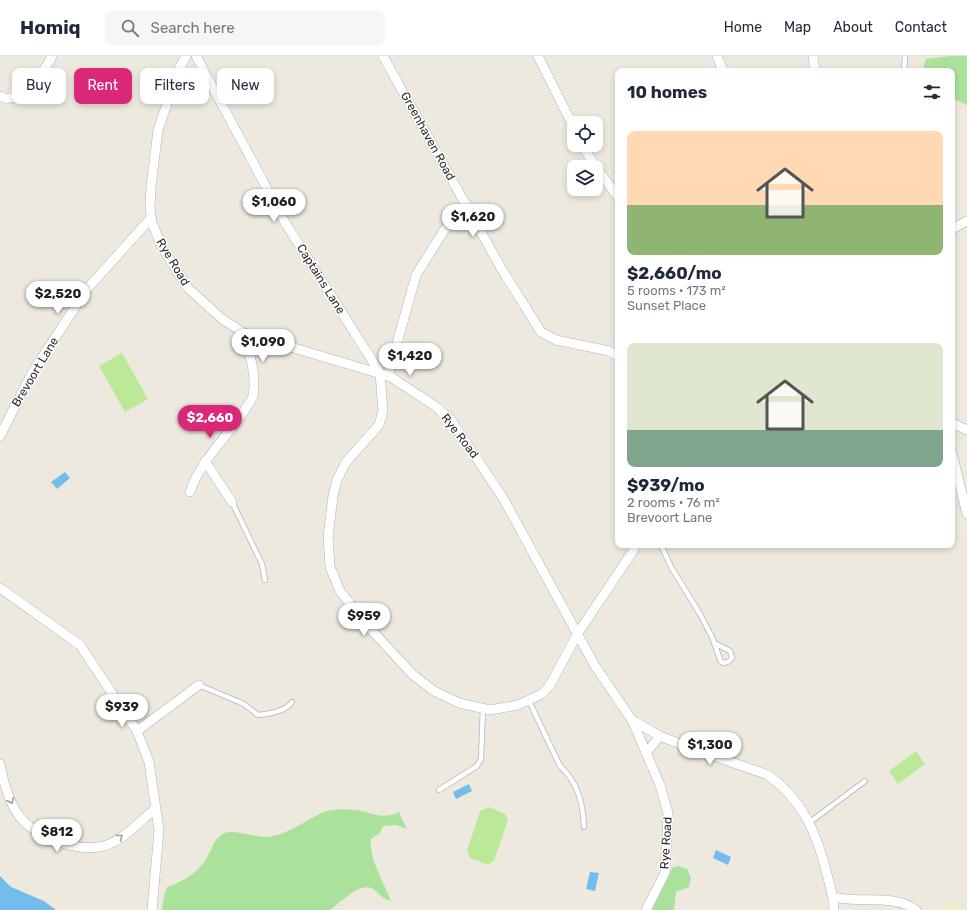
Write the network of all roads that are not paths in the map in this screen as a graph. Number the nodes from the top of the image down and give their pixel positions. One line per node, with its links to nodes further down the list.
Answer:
1 (52, 56): 12 (street)
2 (186, 56): 17 (street)
3 (196, 56): 22 (street, Captains Lane)
4 (383, 56): 16 (street, Greenhaven Road)
5 (538, 56): 13 (street)
6 (717, 56): 9 (street)
7 (813, 56): 10 (street)
8 (905, 56): 11 (lane)
9 (722, 68)
10 (815, 68)
11 (904, 68)
12 (0, 96)
13 (568, 116)
14 (603, 177): 15 (street)
15 (615, 193)
16 (466, 204): 21 (street, Greenhaven Road); 22 (street)
17 (151, 218): 20 (street, Rye Road); 25 (street, Brevoort Lane)
18 (967, 221): 19 (street)
19 (955, 227)
20 (244, 333): 22 (street, Rye Road); 26 (street)
21 (615, 354)
22 (384, 375): 35 (street, Rye Road); 40 (street)
23 (955, 424): 24 (street)
24 (967, 430)
25 (0, 436)
26 (205, 461): 28 (street); 29 (street)
27 (955, 465): 30 (street)
28 (190, 492)
29 (232, 502): 33 (lane)
30 (967, 514)
31 (634, 548): 35 (street)
32 (662, 548): 36 (lane)
33 (265, 580)
34 (0, 588): 42 (street)
35 (578, 633): 38 (street); 41 (street)
36 (714, 643): 36 (lane)
37 (199, 685): 39 (lane); 42 (street)
38 (529, 701): 40 (street); 50 (lane)
39 (292, 702)
40 (483, 708): 47 (lane)
41 (632, 720): 43 (street); 44 (street, Rye Road)
42 (137, 731): 48 (street)
43 (660, 736): 44 (street); 49 (street)
44 (646, 753): 53 (street, Rye Road)
45 (0, 764): 48 (street, one-way to 48)
46 (865, 781): 49 (lane)
47 (438, 790)
48 (155, 809): 52 (street)
49 (810, 822): 51 (street)
50 (584, 827)
51 (834, 897): 54 (street); 55 (street)
52 (152, 910)
53 (646, 910)
54 (834, 910)
55 (916, 910)

